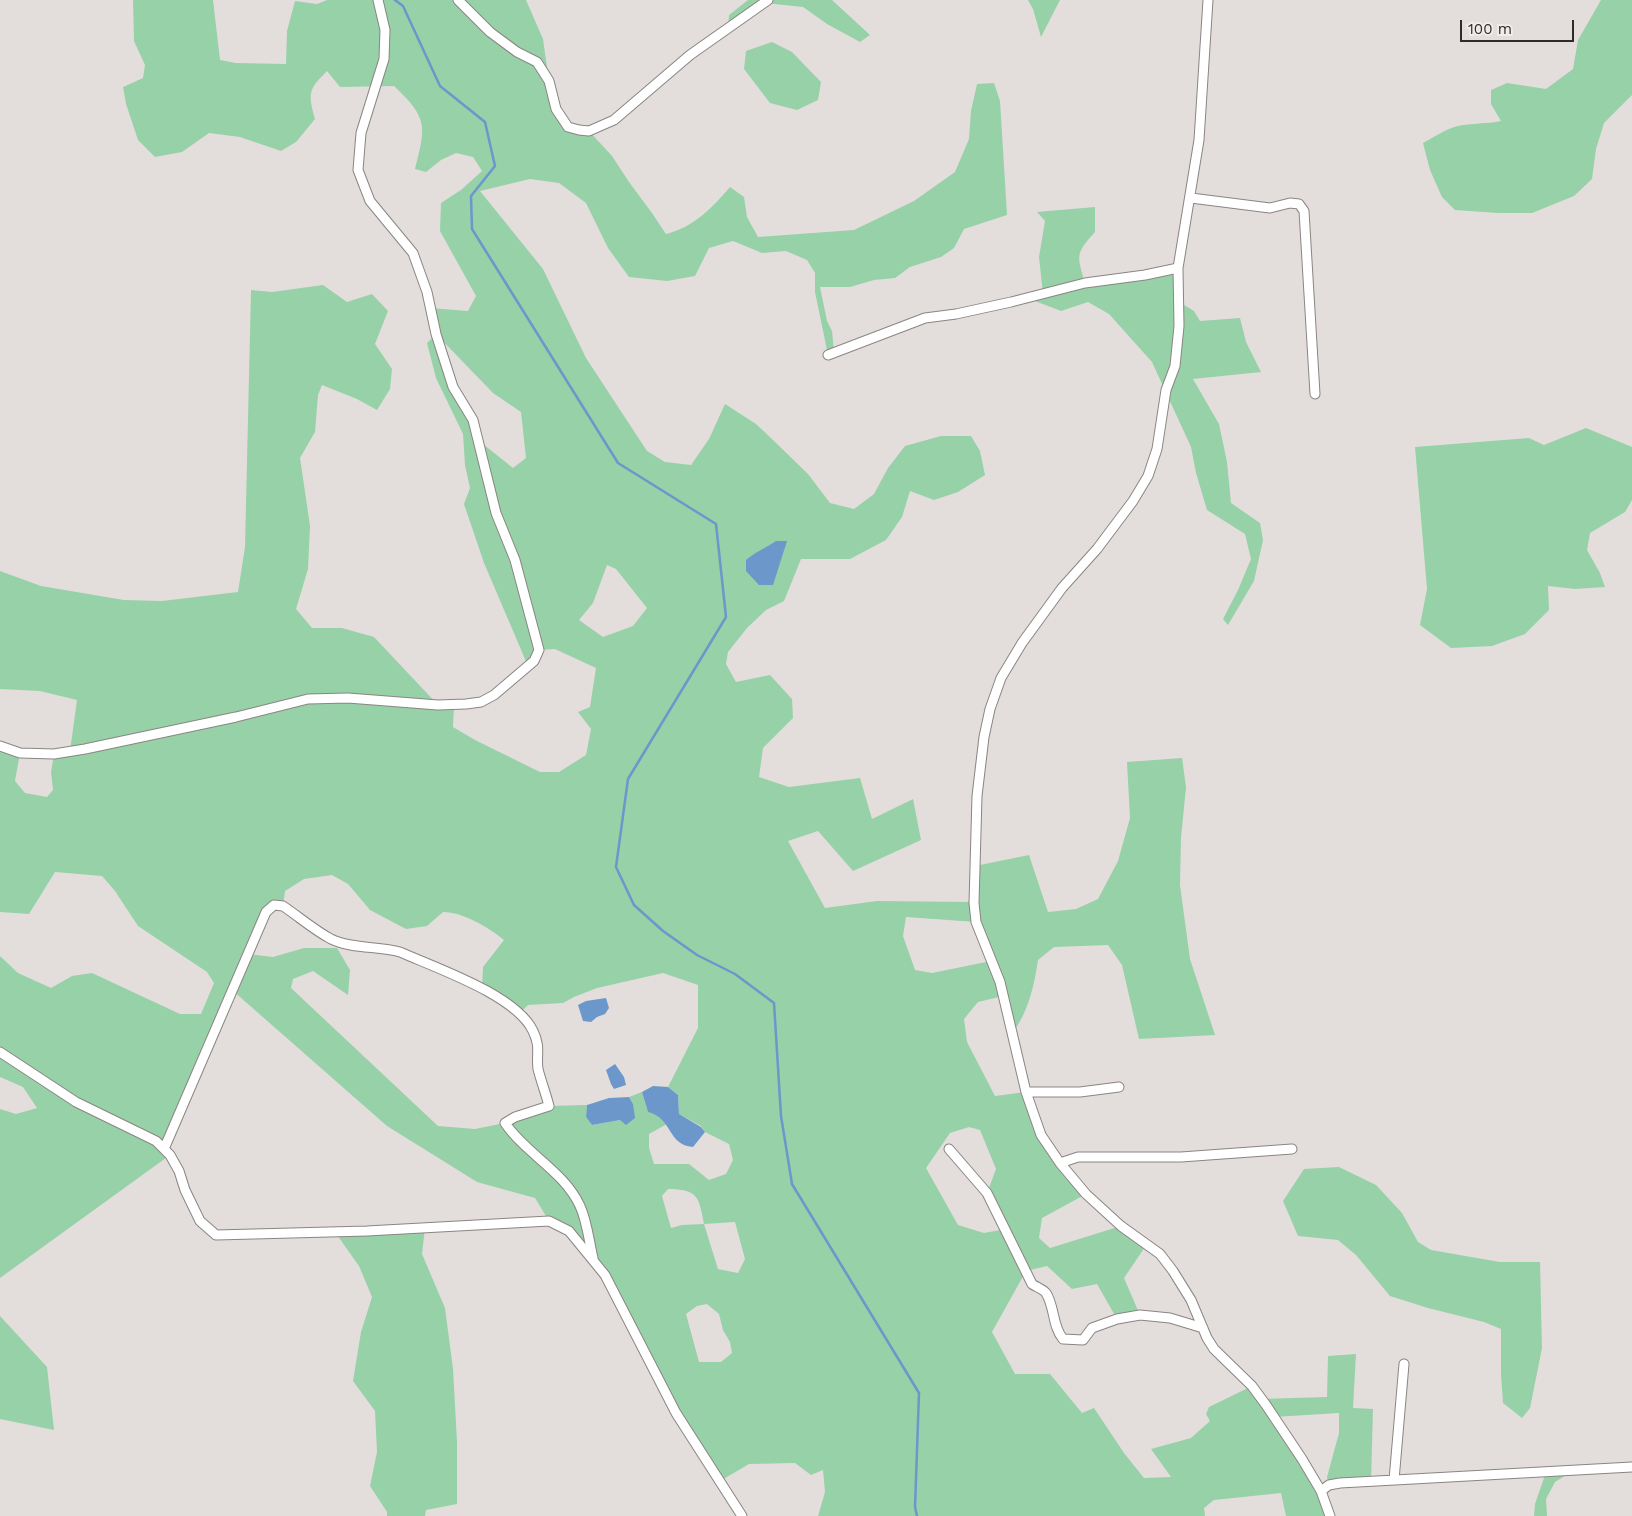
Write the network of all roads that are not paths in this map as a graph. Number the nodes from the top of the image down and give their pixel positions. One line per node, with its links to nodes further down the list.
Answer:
1 (378, 0): 9 (street)
2 (458, 0): 3 (street)
3 (768, 0)
4 (1208, 0): 5 (street)
5 (1191, 198): 6 (street); 8 (street)
6 (1178, 268): 7 (street); 12 (street)
7 (828, 355)
8 (1315, 394)
9 (0, 746)
10 (0, 1052): 13 (street)
11 (1119, 1087): 12 (street)
12 (1026, 1092): 16 (street)
13 (164, 1149): 17 (street); 17 (street)
14 (949, 1149): 18 (street)
15 (1292, 1149): 16 (street)
16 (1060, 1163): 18 (street)
17 (593, 1260): 23 (street)
18 (1202, 1328): 22 (street)
19 (1404, 1364): 21 (street)
20 (1632, 1467): 21 (street)
21 (1394, 1480): 22 (street)
22 (1321, 1491): 24 (street)
23 (742, 1516)
24 (1330, 1516)

